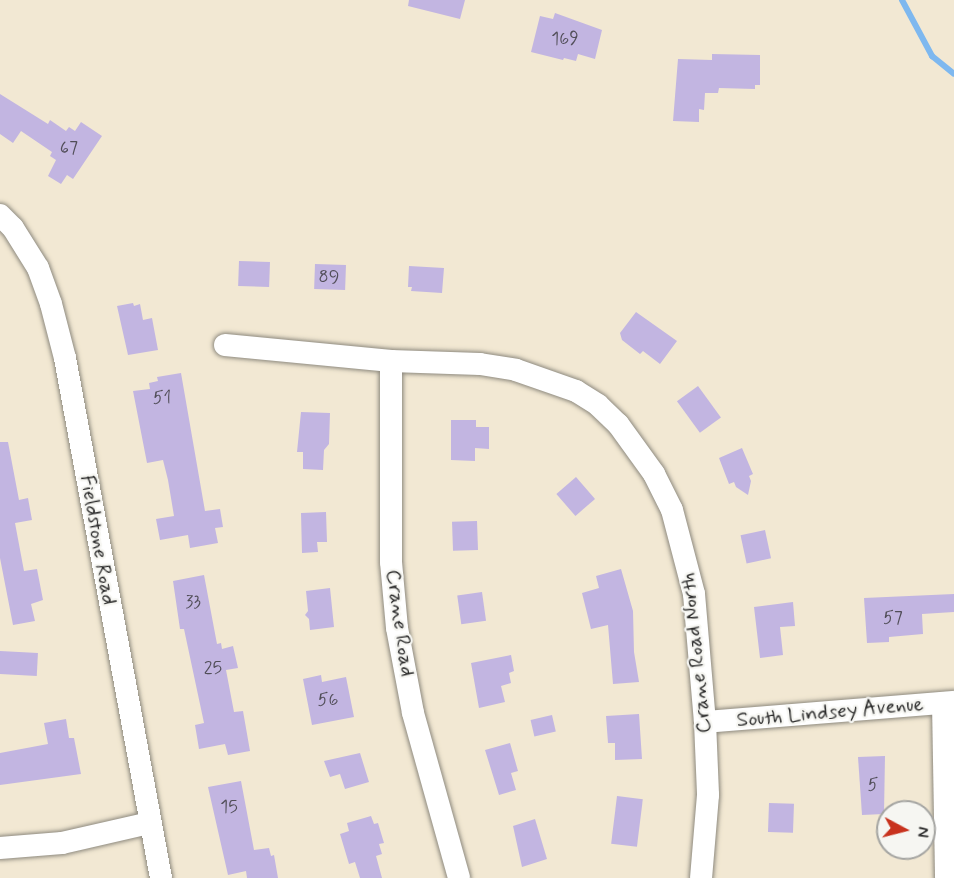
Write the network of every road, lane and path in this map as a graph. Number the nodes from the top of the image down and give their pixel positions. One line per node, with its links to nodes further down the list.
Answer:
1 (0, 215): 6 (street, Fieldstone Road)
2 (225, 345): 3 (street, Crane Road North)
3 (391, 361): 5 (street, Crane Road North); 9 (street, Crane Road)
4 (949, 703): 5 (street, South Lindsey Avenue); 11 (street)
5 (705, 722): 10 (street, Crane Road North)
6 (149, 823): 7 (street); 8 (street, Fieldstone Road)
7 (0, 848)
8 (161, 878)
9 (459, 878)
10 (701, 878)
11 (946, 878)

